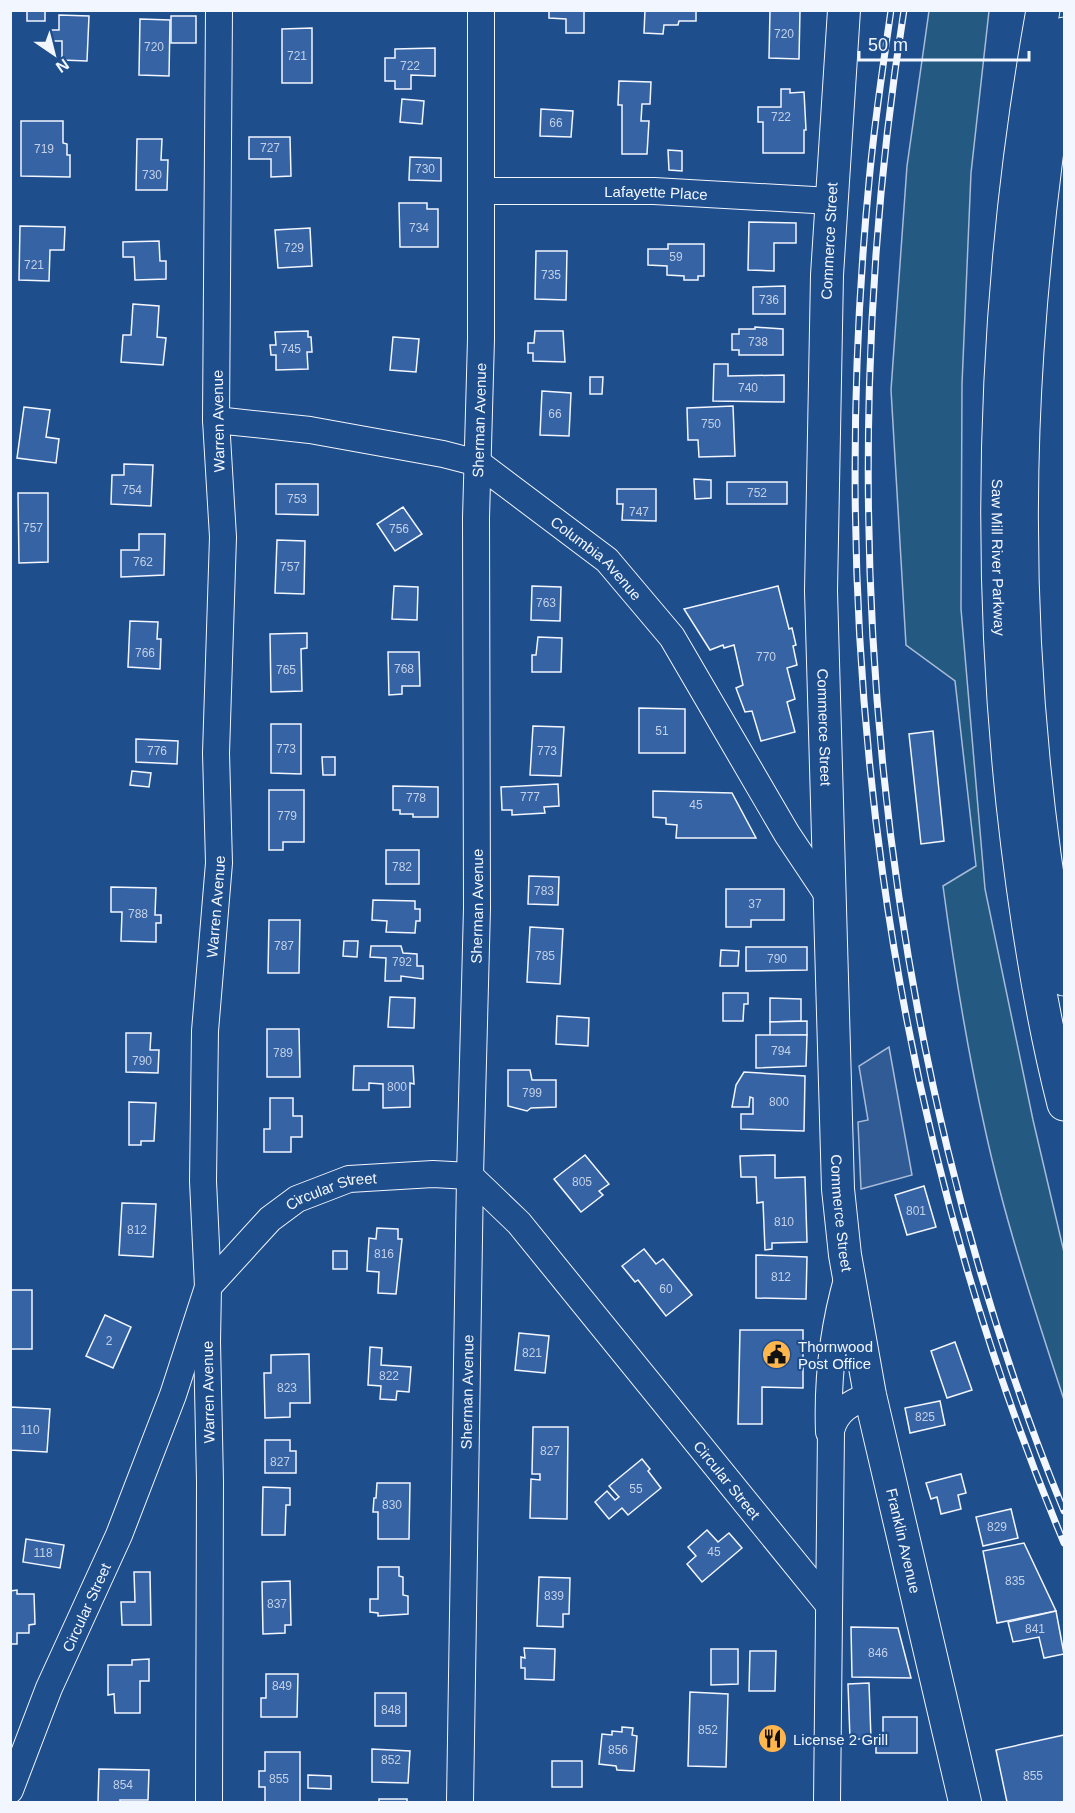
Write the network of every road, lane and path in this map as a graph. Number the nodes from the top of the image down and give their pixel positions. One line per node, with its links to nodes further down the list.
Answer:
1 (219, 10): 8 (street, Warren Avenue)
2 (481, 10): 6 (street, Sherman Avenue)
3 (844, 10): 7 (main road, Commerce Street)
4 (1043, 10): 12 (highway, Saw Mill River Parkway)
5 (1065, 34): 11 (highway, Saw Mill River Parkway)
6 (482, 191): 7 (street, Lafayette Place); 9 (street, Sherman Avenue)
7 (831, 201): 10 (main road, Commerce Street)
8 (216, 420): 9 (street, Columbia Avenue); 15 (street, Warren Avenue)
9 (478, 463): 10 (street, Columbia Avenue); 13 (street, Sherman Avenue)
10 (831, 900): 14 (main road, Commerce Street)
11 (1065, 979)
12 (1065, 1104)
13 (470, 1176): 15 (street, Circular Street); 18 (street, Circular Street); 21 (street, Sherman Avenue)
14 (848, 1276): 16 (main road, Franklin Avenue); 17 (street, Commerce Street)
15 (208, 1287): 19 (street, Circular Street); 20 (street, Warren Avenue)
16 (870, 1395): 17 (street, Commerce Street); 23 (main road, Franklin Avenue)
17 (830, 1442): 18 (street, Commerce Street)
18 (829, 1605): 22 (street, Commerce Street)
19 (10, 1790)
20 (209, 1803)
21 (460, 1803)
22 (827, 1803)
23 (965, 1803)

